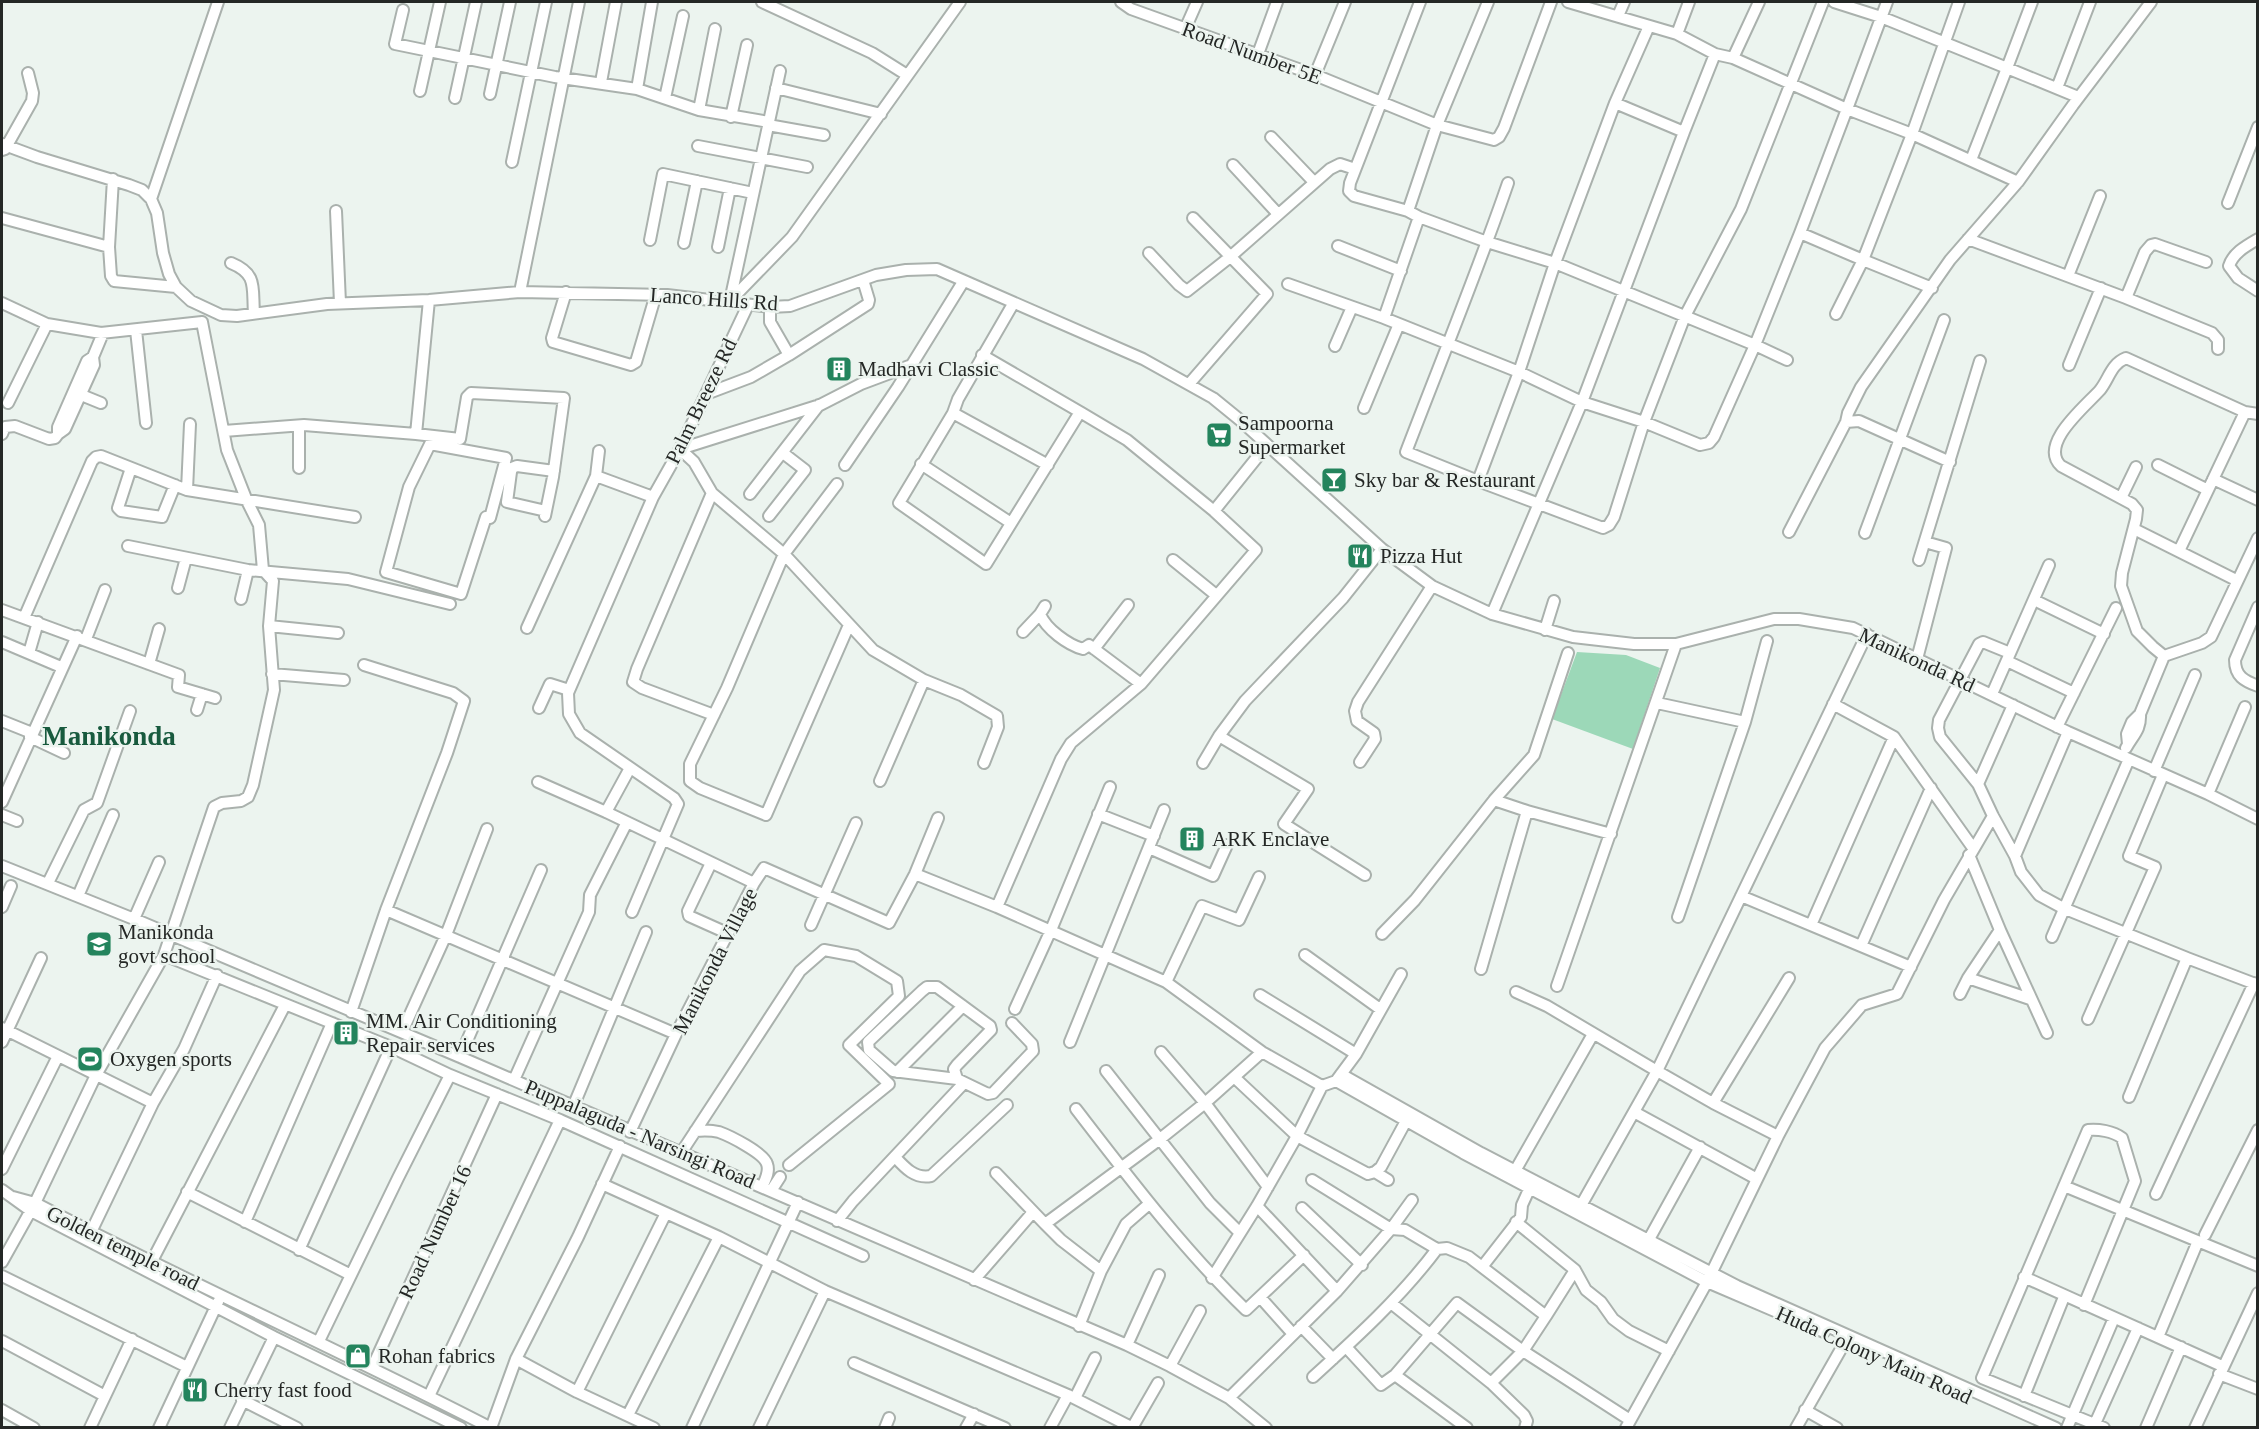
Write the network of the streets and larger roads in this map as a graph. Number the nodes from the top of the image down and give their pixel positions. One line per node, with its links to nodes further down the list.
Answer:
1 (218, 2): 93 (street)
2 (440, 2): 39 (street)
3 (476, 2): 42 (street)
4 (510, 2): 44 (street)
5 (546, 2): 47 (street)
6 (579, 2): 51 (street)
7 (616, 2): 52 (street)
8 (652, 2): 56 (street)
9 (960, 2): 49 (street)
10 (1197, 2): 34 (street)
11 (1277, 2): 40 (street)
12 (1345, 2): 50 (street)
13 (1420, 2): 62 (street)
14 (1488, 2): 69 (street)
15 (1551, 2): 69 (street, Road Number 5E)
16 (1568, 2): 31 (street)
17 (1624, 2): 31 (street)
18 (1689, 2): 36 (street)
19 (1759, 2): 43 (street)
20 (1823, 2): 53 (street)
21 (1834, 2): 32 (street)
22 (1887, 2): 32 (street)
23 (1959, 2): 37 (street)
24 (2032, 2): 45 (street)
25 (2090, 2): 55 (street)
26 (2151, 2): 59 (street)
27 (767, 3): 49 (street)
28 (1122, 3): 34 (street, Road Number 5E)
29 (403, 10): 39 (street)
30 (683, 16): 61 (street)
31 (1618, 16): 33 (street)
32 (1881, 17): 37 (street); 64 (street)
33 (1650, 26): 36 (street); 63 (street)
34 (1186, 27): 40 (street, Road Number 5E)
35 (715, 29): 65 (street)
36 (1677, 34): 41 (street)
37 (1944, 42): 45 (street); 73 (street)
38 (747, 45): 67 (street)
39 (429, 51): 42 (street); 57 (street)
40 (1258, 54): 50 (street, Road Number 5E)
41 (1715, 54): 43 (street); 71 (street)
42 (464, 58): 44 (street); 60 (street)
43 (1733, 58): 53 (street)
44 (496, 65): 47 (street); 58 (street)
45 (2007, 68): 55 (street); 80 (street)
46 (780, 71): 54 (street)
47 (531, 72): 51 (street); 81 (street)
48 (28, 74): 76 (street)
49 (907, 75): 66 (street)
50 (1315, 75): 62 (street, Road Number 5E)
51 (565, 77): 52 (street); 126 (street)
52 (601, 82): 56 (street)
53 (1791, 84): 64 (street); 141 (street)
54 (776, 88): 66 (street); 68 (street)
55 (2057, 88): 59 (street)
56 (637, 89): 61 (street)
57 (420, 91)
58 (490, 94)
59 (2078, 97): 87 (street)
60 (455, 98)
61 (665, 98): 65 (street)
62 (1381, 102): 69 (street, Road Number 5E); 84 (street)
63 (1615, 103): 71 (street); 115 (street)
64 (1847, 109): 73 (street); 101 (street)
65 (699, 110): 67 (street)
66 (881, 114): 131 (street)
67 (731, 117): 68 (street)
68 (768, 124): 74 (street); 79 (street)
69 (1437, 125): 96 (street)
70 (2258, 127): 78 (street)
71 (1684, 132): 124 (street)
72 (2, 133): 76 (street)
73 (1912, 134): 80 (street); 112 (street)
74 (824, 135)
75 (1271, 137): 88 (street)
76 (3, 146): 85 (street)
77 (698, 146): 79 (street)
78 (2254, 149): 94 (street)
79 (761, 158): 83 (street); 91 (street)
80 (1971, 160): 87 (street)
81 (512, 162)
82 (1233, 165): 97 (street)
83 (807, 167)
84 (1355, 169): 88 (street); 96 (street)
85 (113, 179): 93 (street); 108 (street)
86 (697, 181): 90 (street); 103 (street); 106 (street)
87 (2018, 182): 104 (street)
88 (1314, 183): 97 (street)
89 (1508, 183): 105 (street)
90 (730, 188): 91 (street); 109 (street)
91 (753, 193): 131 (street)
92 (2100, 196): 117 (street)
93 (151, 199): 121 (street)
94 (2228, 203)
95 (336, 211): 133 (street)
96 (1408, 211): 98 (street)
97 (1278, 214): 111 (street)
98 (1419, 217): 105 (street); 116 (street)
99 (2, 218): 108 (street)
100 (1193, 218): 111 (street)
101 (1800, 233): 112 (street); 150 (street)
102 (2257, 239): 125 (street)
103 (650, 240)
104 (1973, 241): 117 (street); 122 (street)
105 (1487, 242): 115 (street); 149 (street)
106 (684, 243)
107 (1338, 246): 116 (street)
108 (109, 247): 121 (street)
109 (718, 247)
110 (1149, 253): 111 (street)
111 (1230, 257): 160 (street)
112 (1863, 260): 122 (street); 140 (street)
113 (2206, 262): 129 (street)
114 (231, 263): 139 (street)
115 (1555, 263): 124 (street); 159 (street)
116 (1401, 271): 142 (street)
117 (2068, 276): 123 (street)
118 (863, 279): 119 (street, Lanco Hills Rd); 137 (street, Lanco Hills Rd); 153 (street)
119 (963, 282): 134 (street, Lanco Hills Rd); 158 (street)
120 (1288, 284): 136 (street)
121 (176, 287): 138 (street, Lanco Hills Rd)
122 (1932, 288): 172 (street)
123 (2101, 288): 129 (street); 157 (street)
124 (1625, 291): 141 (street); 163 (street)
125 (2258, 291)
126 (520, 292): 127 (street, Lanco Hills Rd); 130 (street, Lanco Hills Rd)
127 (566, 292): 128 (street, Lanco Hills Rd); 128 (street)
128 (656, 294): 131 (street, Lanco Hills Rd)
129 (2126, 298): 152 (street)
130 (429, 300): 133 (street, Lanco Hills Rd); 179 (street)
131 (730, 301): 135 (street, Lanco Hills Rd)
132 (2, 303): 145 (street)
133 (340, 303): 139 (street, Lanco Hills Rd)
134 (1013, 304): 154 (street); 160 (street, Lanco Hills Rd)
135 (748, 305): 137 (street, Lanco Hills Rd); 162 (street, Palm Breeze Rd)
136 (1352, 306): 142 (street); 151 (street)
137 (770, 307): 153 (street)
138 (209, 311): 139 (street, Lanco Hills Rd); 144 (street)
139 (254, 314)
140 (1836, 314)
141 (1685, 316): 150 (street); 174 (street)
142 (1384, 318): 146 (street)
143 (1944, 320): 180 (street)
144 (202, 322): 147 (street); 178 (street)
145 (47, 324): 148 (street); 164 (street)
146 (1399, 324): 149 (street); 167 (street)
147 (136, 330): 148 (street); 173 (street)
148 (103, 333): 161 (street)
149 (1447, 345): 159 (street); 197 (street)
150 (1755, 345): 155 (street); 174 (street)
151 (1335, 346)
152 (2218, 349)
153 (789, 355): 162 (street)
154 (982, 355): 168 (street); 169 (street)
155 (1787, 360)
156 (1980, 362): 186 (street)
157 (2069, 365)
158 (909, 366): 166 (street); 188 (street)
159 (1519, 372): 163 (street); 197 (street)
160 (1189, 384): 182 (street, Lanco Hills Rd)
161 (77, 393): 165 (street); 177 (street)
162 (706, 394): 183 (street, Palm Breeze Rd)
163 (1582, 402): 174 (street); 208 (street)
164 (8, 403)
165 (101, 403)
166 (820, 405): 183 (street); 185 (street)
167 (1364, 408)
168 (953, 412): 187 (street); 189 (street)
169 (1080, 412): 189 (street); 209 (street)
170 (2245, 412): 171 (street); 196 (street); 205 (street)
171 (2258, 414)
172 (1847, 417): 180 (street); 214 (street)
173 (146, 423)
174 (1644, 423): 208 (street)
175 (190, 424): 200 (street)
176 (299, 426): 178 (street); 179 (street); 193 (street)
177 (3, 429)
178 (225, 431): 207 (street)
179 (416, 434): 181 (street)
180 (1901, 439): 186 (street); 215 (street)
181 (432, 440): 181 (street); 194 (street)
182 (1267, 445): 209 (street); 219 (street, Lanco Hills Rd)
183 (680, 449): 202 (street); 204 (street, Palm Breeze Rd)
184 (599, 451): 195 (street)
185 (783, 453): 203 (street); 210 (street)
186 (1950, 462): 217 (street)
187 (921, 464): 212 (street); 212 (street)
188 (845, 465)
189 (1048, 465): 212 (street)
190 (2158, 465): 201 (street)
191 (2136, 467): 205 (street)
192 (131, 468): 198 (street); 198 (street); 242 (street)
193 (299, 468)
194 (554, 471): 194 (street)
195 (596, 476): 204 (street); 246 (street)
196 (2213, 479): 201 (street); 206 (street)
197 (1478, 481): 208 (street)
198 (175, 484): 200 (street)
199 (837, 484): 221 (street)
200 (187, 490): 207 (street)
201 (2208, 490): 220 (street)
202 (712, 493): 221 (street); 285 (street)
203 (750, 494)
204 (653, 497): 273 (street, Palm Breeze Rd)
205 (2121, 498): 213 (street)
206 (2258, 500)
207 (247, 501): 211 (street); 227 (street)
208 (1540, 504): 241 (street)
209 (1214, 511): 232 (street)
210 (769, 516)
211 (355, 517)
212 (1011, 523)
213 (2134, 529): 220 (street); 260 (street)
214 (1789, 532)
215 (1865, 532)
216 (2258, 538): 228 (street)
217 (1925, 542): 224 (street); 262 (street)
218 (128, 546): 222 (street)
219 (1382, 549): 229 (street, Lanco Hills Rd); 291 (street)
220 (2179, 551): 228 (street)
221 (784, 554): 244 (street); 285 (street)
222 (186, 558): 226 (street); 230 (street)
223 (1173, 560): 232 (street)
224 (1919, 560)
225 (2049, 565): 235 (street)
226 (248, 570): 227 (street); 233 (street)
227 (263, 570): 236 (street); 245 (street)
228 (2236, 580): 260 (street)
229 (1432, 586): 241 (street, Lanco Hills Rd); 295 (street)
230 (178, 588)
231 (105, 590): 253 (street)
232 (1216, 595): 271 (street)
233 (241, 599)
234 (1554, 600): 249 (street)
235 (2034, 600): 252 (street); 261 (street)
236 (450, 604)
237 (1128, 605): 257 (street)
238 (2258, 607): 272 (street)
239 (2116, 608): 252 (street)
240 (2, 610): 242 (street)
241 (1492, 614): 249 (street, Lanco Hills Rd)
242 (24, 618): 243 (street)
243 (38, 622): 253 (street); 258 (street)
244 (849, 625): 270 (street); 285 (street)
245 (269, 626): 250 (street); 266 (street)
246 (527, 628)
247 (159, 629): 263 (street)
248 (1023, 632): 257 (street)
249 (1549, 632): 256 (street, Manikonda Rd)
250 (338, 633)
251 (1867, 634): 256 (street, Manikonda Rd); 262 (street, Manikonda Rd); 279 (street)
252 (2104, 634): 274 (street)
253 (81, 637): 263 (street); 265 (street)
254 (1767, 641): 287 (street)
255 (2, 642): 258 (street)
256 (1671, 644): 278 (street)
257 (1094, 649): 271 (street)
258 (29, 653): 265 (street)
259 (1568, 653): 306 (street)
260 (2164, 656): 294 (street)
261 (2008, 657): 268 (street); 274 (street); 276 (street)
262 (1917, 658): 268 (street, Manikonda Rd)
263 (149, 664): 275 (street)
264 (364, 665): 344 (street)
265 (61, 667): 290 (street)
266 (272, 674): 269 (street); 357 (street)
267 (2195, 675): 299 (street)
268 (1960, 679): 276 (street, Manikonda Rd); 302 (street)
269 (344, 680)
270 (924, 680): 296 (street); 300 (street)
271 (1141, 684): 342 (street)
272 (2258, 686)
273 (569, 690): 282 (street); 298 (street)
274 (2074, 693): 288 (street)
275 (202, 694): 277 (street); 283 (street)
276 (1992, 694): 280 (street, Manikonda Rd)
277 (215, 698)
278 (1657, 703): 287 (street); 321 (street)
279 (1833, 704): 292 (street); 340 (street)
280 (2013, 705): 288 (street, Manikonda Rd); 302 (street)
281 (2245, 707): 305 (street)
282 (539, 708)
283 (197, 710)
284 (130, 711): 335 (street)
285 (714, 715)
286 (2, 721): 290 (street)
287 (1745, 722): 346 (street)
288 (2057, 727): 289 (street, Manikonda Rd)
289 (2068, 732): 294 (street, Manikonda Rd); 327 (street)
290 (31, 735): 293 (street); 307 (street)
291 (1220, 736): 297 (street); 333 (street)
292 (1894, 737): 304 (street); 349 (street)
293 (64, 753)
294 (2126, 758): 299 (street, Manikonda Rd); 343 (street)
295 (1360, 762)
296 (984, 763)
297 (1203, 763)
298 (630, 768): 310 (street); 323 (street)
299 (2159, 773): 305 (street, Manikonda Rd); 354 (street)
300 (880, 781)
301 (538, 782): 310 (street)
302 (1978, 784): 314 (street)
303 (1110, 787): 312 (street)
304 (1931, 788): 326 (street); 359 (street)
305 (2208, 794): 316 (street, Manikonda Rd)
306 (1494, 800): 309 (street); 355 (street)
307 (2, 801)
308 (1164, 810): 322 (street)
309 (1527, 810): 321 (street); 367 (street)
310 (606, 812): 318 (street)
311 (113, 814): 339 (street)
312 (1098, 814): 322 (street); 350 (street)
313 (2, 815): 317 (street)
314 (1993, 816): 326 (street); 327 (street)
315 (938, 818): 332 (street)
316 (2258, 819)
317 (17, 821)
318 (627, 822): 323 (street); 373 (street)
319 (856, 823): 338 (street)
320 (487, 830): 356 (street)
321 (1611, 834): 375 (street)
322 (1154, 836): 325 (street)
323 (664, 840): 329 (street); 345 (street)
324 (1227, 845): 325 (street)
325 (1149, 848): 360 (street)
326 (1971, 852): 351 (street); 366 (street)
327 (2015, 856): 343 (street)
328 (159, 862): 347 (street)
329 (711, 863): 336 (street); 353 (street)
330 (2, 866): 335 (street, Puppalaguda - Narsingi Road)
331 (541, 870): 365 (street)
332 (915, 874): 338 (street, Manikonda Village); 342 (street)
333 (1365, 875)
334 (1259, 877): 372 (street)
335 (48, 883): 339 (street, Puppalaguda - Narsingi Road)
336 (754, 883): 338 (street, Manikonda Village); 353 (street, Manikonda Village)
337 (11, 886): 341 (street)
338 (825, 894): 348 (street)
339 (78, 896): 347 (street, Puppalaguda - Narsingi Road)
340 (1742, 896): 349 (street); 403 (street)
341 (2, 907)
342 (997, 907): 350 (street)
343 (2063, 908): 354 (street); 358 (street)
344 (386, 910): 356 (street); 385 (street)
345 (632, 912)
346 (1678, 917)
347 (134, 919): 357 (street, Puppalaguda - Narsingi Road)
348 (812, 925)
349 (1811, 925): 359 (street)
350 (1051, 930): 360 (street); 383 (street)
351 (2000, 930): 371 (street); 379 (street)
352 (646, 932): 382 (street)
353 (727, 933): 392 (street, Manikonda Village)
354 (2125, 933): 364 (street); 386 (street)
355 (1382, 934)
356 (446, 935): 365 (street); 390 (street)
357 (172, 936): 361 (street); 385 (street, Puppalaguda - Narsingi Road)
358 (2052, 937)
359 (1861, 946): 366 (street)
360 (1105, 954): 372 (street); 395 (street)
361 (164, 955): 369 (street); 405 (street)
362 (1305, 955): 384 (street)
363 (41, 958): 389 (street)
364 (2187, 958): 374 (street); 413 (street)
365 (502, 959): 373 (street); 401 (street)
366 (1911, 967): 427 (street)
367 (1481, 969)
368 (1401, 974): 384 (street)
369 (217, 975): 380 (street); 414 (street)
370 (1789, 978): 416 (street)
371 (1968, 978): 377 (street); 379 (street)
372 (1166, 982): 398 (street)
373 (558, 983): 382 (street); 409 (street)
374 (2256, 984): 450 (street)
375 (1557, 986)
376 (1516, 992): 393 (street)
377 (1960, 994)
378 (1260, 995): 399 (street)
379 (2030, 999): 391 (street)
380 (285, 1005): 387 (street); 449 (street)
381 (963, 1006): 404 (street); 404 (street); 410 (street)
382 (614, 1007): 392 (street); 418 (street)
383 (1015, 1009)
384 (1380, 1009): 399 (street)
385 (351, 1012): 390 (street, Puppalaguda - Narsingi Road)
386 (2088, 1020)
387 (332, 1023): 396 (street); 462 (street)
388 (1012, 1023): 410 (street)
389 (4, 1029): 394 (street); 400 (street)
390 (402, 1032): 401 (street, Puppalaguda - Narsingi Road)
391 (2047, 1033)
392 (676, 1034): 425 (street, Manikonda Village)
393 (1593, 1034): 403 (street); 436 (street)
394 (2, 1042)
395 (1070, 1042)
396 (391, 1047): 406 (street); 473 (street)
397 (1161, 1052): 415 (street)
398 (1262, 1052): 407 (street); 411 (street)
399 (1356, 1054): 408 (street)
400 (58, 1056): 405 (street); 435 (street)
401 (460, 1057): 409 (street, Puppalaguda - Narsingi Road)
402 (1106, 1071): 428 (street)
403 (1657, 1071): 416 (street); 420 (street)
404 (897, 1072): 410 (street)
405 (96, 1075): 414 (street); 455 (street)
406 (450, 1076): 412 (street); 484 (street)
407 (1234, 1077): 415 (street); 426 (street)
408 (1339, 1078): 411 (street); 422 (street); 436 (street)
409 (514, 1080): 418 (street, Puppalaguda - Narsingi Road)
410 (961, 1081): 432 (street)
411 (1322, 1086): 426 (street)
412 (497, 1094): 421 (street); 523 (street, Road Number 16)
413 (2129, 1097)
414 (153, 1103): 467 (street)
415 (1205, 1103): 428 (street); 446 (street)
416 (1713, 1103): 427 (street)
417 (1007, 1105): 432 (street)
418 (573, 1107): 425 (street, Puppalaguda - Narsingi Road)
419 (1076, 1109): 434 (street)
420 (1634, 1112): 430 (street); 457 (street)
421 (560, 1120): 429 (street); 532 (street)
422 (1406, 1121): 438 (street); 444 (street)
423 (2258, 1130): 470 (street)
424 (695, 1131): 431 (street); 433 (street); 447 (street)
425 (630, 1132): 431 (street, Puppalaguda - Narsingi Road)
426 (1297, 1136): 438 (street); 446 (street)
427 (1779, 1137): 440 (street)
428 (1160, 1139): 434 (street); 468 (street)
429 (620, 1146): 443 (street); 463 (street)
430 (1700, 1147): 440 (street); 471 (street)
431 (681, 1153): 447 (street, Puppalaguda - Narsingi Road)
432 (895, 1157): 461 (street)
433 (789, 1165)
434 (1121, 1167): 453 (street); 465 (street)
435 (2, 1169)
436 (1515, 1171): 444 (street)
437 (996, 1173): 459 (street)
438 (1375, 1173): 442 (street)
439 (780, 1177): 447 (street)
440 (1757, 1179): 489 (street)
441 (1312, 1180): 466 (street)
442 (1388, 1180)
443 (602, 1184): 460 (street); 518 (street)
444 (1532, 1184): 457 (street); 464 (street)
445 (2064, 1186): 458 (street); 458 (street); 487 (street)
446 (1268, 1187): 454 (street)
447 (767, 1189): 452 (street, Puppalaguda - Narsingi Road)
448 (2, 1190): 455 (street, Golden temple road)
449 (187, 1192): 462 (street); 476 (street)
450 (2156, 1194)
451 (1412, 1200): 466 (street)
452 (798, 1202): 461 (street, Puppalaguda - Narsingi Road); 463 (street)
453 (1149, 1204): 483 (street); 488 (street)
454 (1257, 1206): 468 (street); 475 (street)
455 (33, 1207): 467 (street, Golden temple road); 477 (street); 496 (street, Golden temple road)
456 (1302, 1208): 479 (street)
457 (1579, 1208): 471 (street); 489 (street)
458 (2123, 1210): 470 (street); 498 (street)
459 (1034, 1212): 465 (street); 490 (street)
460 (666, 1213): 469 (street); 530 (street)
461 (837, 1221): 490 (street, Puppalaguda - Narsingi Road)
462 (245, 1222): 473 (street)
463 (789, 1222): 474 (street); 478 (street)
464 (1516, 1222): 481 (street); 482 (street)
465 (1045, 1224): 483 (street)
466 (1391, 1229): 472 (street); 479 (street)
467 (91, 1232): 476 (street, Golden temple road)
468 (1240, 1233): 488 (street)
469 (719, 1237): 478 (street); 541 (street)
470 (2201, 1238): 480 (street); 506 (street)
471 (1648, 1241): 489 (street)
472 (1437, 1249): 481 (street); 497 (street)
473 (299, 1250): 484 (street)
474 (864, 1256)
475 (1304, 1256): 492 (street); 494 (street)
476 (152, 1261): 496 (street, Golden temple road)
477 (2, 1262)
478 (770, 1264): 491 (street); 554 (street)
479 (1362, 1265): 492 (street)
480 (2258, 1266)
481 (1482, 1267): 500 (street)
482 (1575, 1270): 500 (street); 516 (street)
483 (1101, 1271): 502 (street)
484 (351, 1275): 510 (street)
485 (1159, 1275): 512 (street)
486 (2, 1276): 508 (street)
487 (2024, 1277): 495 (street); 534 (street)
488 (1212, 1278): 494 (street)
489 (1710, 1278): 511 (street, Huda Colony Main Road); 516 (street); 543 (street)
490 (974, 1280): 502 (street, Puppalaguda - Narsingi Road)
491 (825, 1291): 533 (street); 555 (street)
492 (1337, 1291): 504 (street)
493 (2258, 1293): 524 (street)
494 (1260, 1297): 504 (street)
495 (2064, 1297): 498 (street); 534 (street)
496 (218, 1301): 507 (street, Golden temple road); 510 (street, Golden temple road); 522 (street)
497 (1391, 1303): 505 (street); 513 (street)
498 (2084, 1305): 501 (street)
499 (1200, 1311): 521 (street)
500 (1546, 1316): 515 (street)
501 (2114, 1318): 503 (street); 540 (street)
502 (1079, 1326): 512 (street, Puppalaguda - Narsingi Road)
503 (2138, 1328): 506 (street); 544 (street)
504 (1297, 1330): 519 (street); 535 (street)
505 (1429, 1334): 515 (street); 525 (street); 528 (street)
506 (2158, 1336): 514 (street)
507 (274, 1337): 536 (street); 551 (street, Golden temple road)
508 (132, 1339): 522 (street); 531 (street)
509 (2, 1341): 531 (street)
510 (319, 1341): 523 (street, Golden temple road)
511 (1845, 1342): 538 (street); 543 (street, Huda Colony Main Road)
512 (1127, 1345): 521 (street, Puppalaguda - Narsingi Road)
513 (1346, 1347): 519 (street); 525 (street)
514 (2181, 1347): 524 (street); 566 (street)
515 (1523, 1351): 528 (street); 542 (street)
516 (1669, 1351): 542 (street)
517 (1095, 1358): 533 (street)
518 (516, 1359): 530 (street); 552 (street)
519 (1333, 1359): 526 (street)
520 (854, 1363): 539 (street)
521 (1170, 1366): 535 (street, Puppalaguda - Narsingi Road)
522 (187, 1367): 548 (street)
523 (372, 1368): 532 (street, Golden temple road)
524 (2221, 1370): 529 (street); 567 (street)
525 (1395, 1375): 560 (street)
526 (1313, 1377)
527 (1158, 1383): 545 (street)
528 (1491, 1383): 561 (street)
529 (2258, 1389)
530 (577, 1392): 541 (street)
531 (105, 1396): 547 (street)
532 (429, 1396): 552 (street, Golden temple road)
533 (1072, 1396): 545 (street); 558 (street)
534 (2024, 1396): 540 (street)
535 (1229, 1398): 559 (street, Puppalaguda - Narsingi Road)
536 (242, 1400): 549 (street); 550 (street)
537 (2, 1410): 546 (street)
538 (1805, 1410): 562 (street); 563 (street)
539 (974, 1414): 556 (street); 557 (street)
540 (2072, 1414): 544 (street); 565 (street)
541 (628, 1415): 553 (street)
542 (1628, 1424)
543 (2040, 1426): 564 (street)
544 (2097, 1426)
545 (1132, 1427)
546 (34, 1428)
547 (90, 1428)
548 (159, 1428)
549 (230, 1428)
550 (297, 1428)
551 (461, 1428)
552 (491, 1428)
553 (654, 1428)
554 (692, 1428)
555 (759, 1428)
556 (966, 1428)
557 (1005, 1428)
558 (1050, 1428)
559 (1266, 1428)
560 (1467, 1428)
561 (1525, 1428)
562 (1796, 1428)
563 (1837, 1428)
564 (2056, 1428)
565 (2067, 1428)
566 (2146, 1428)
567 (2195, 1428)

